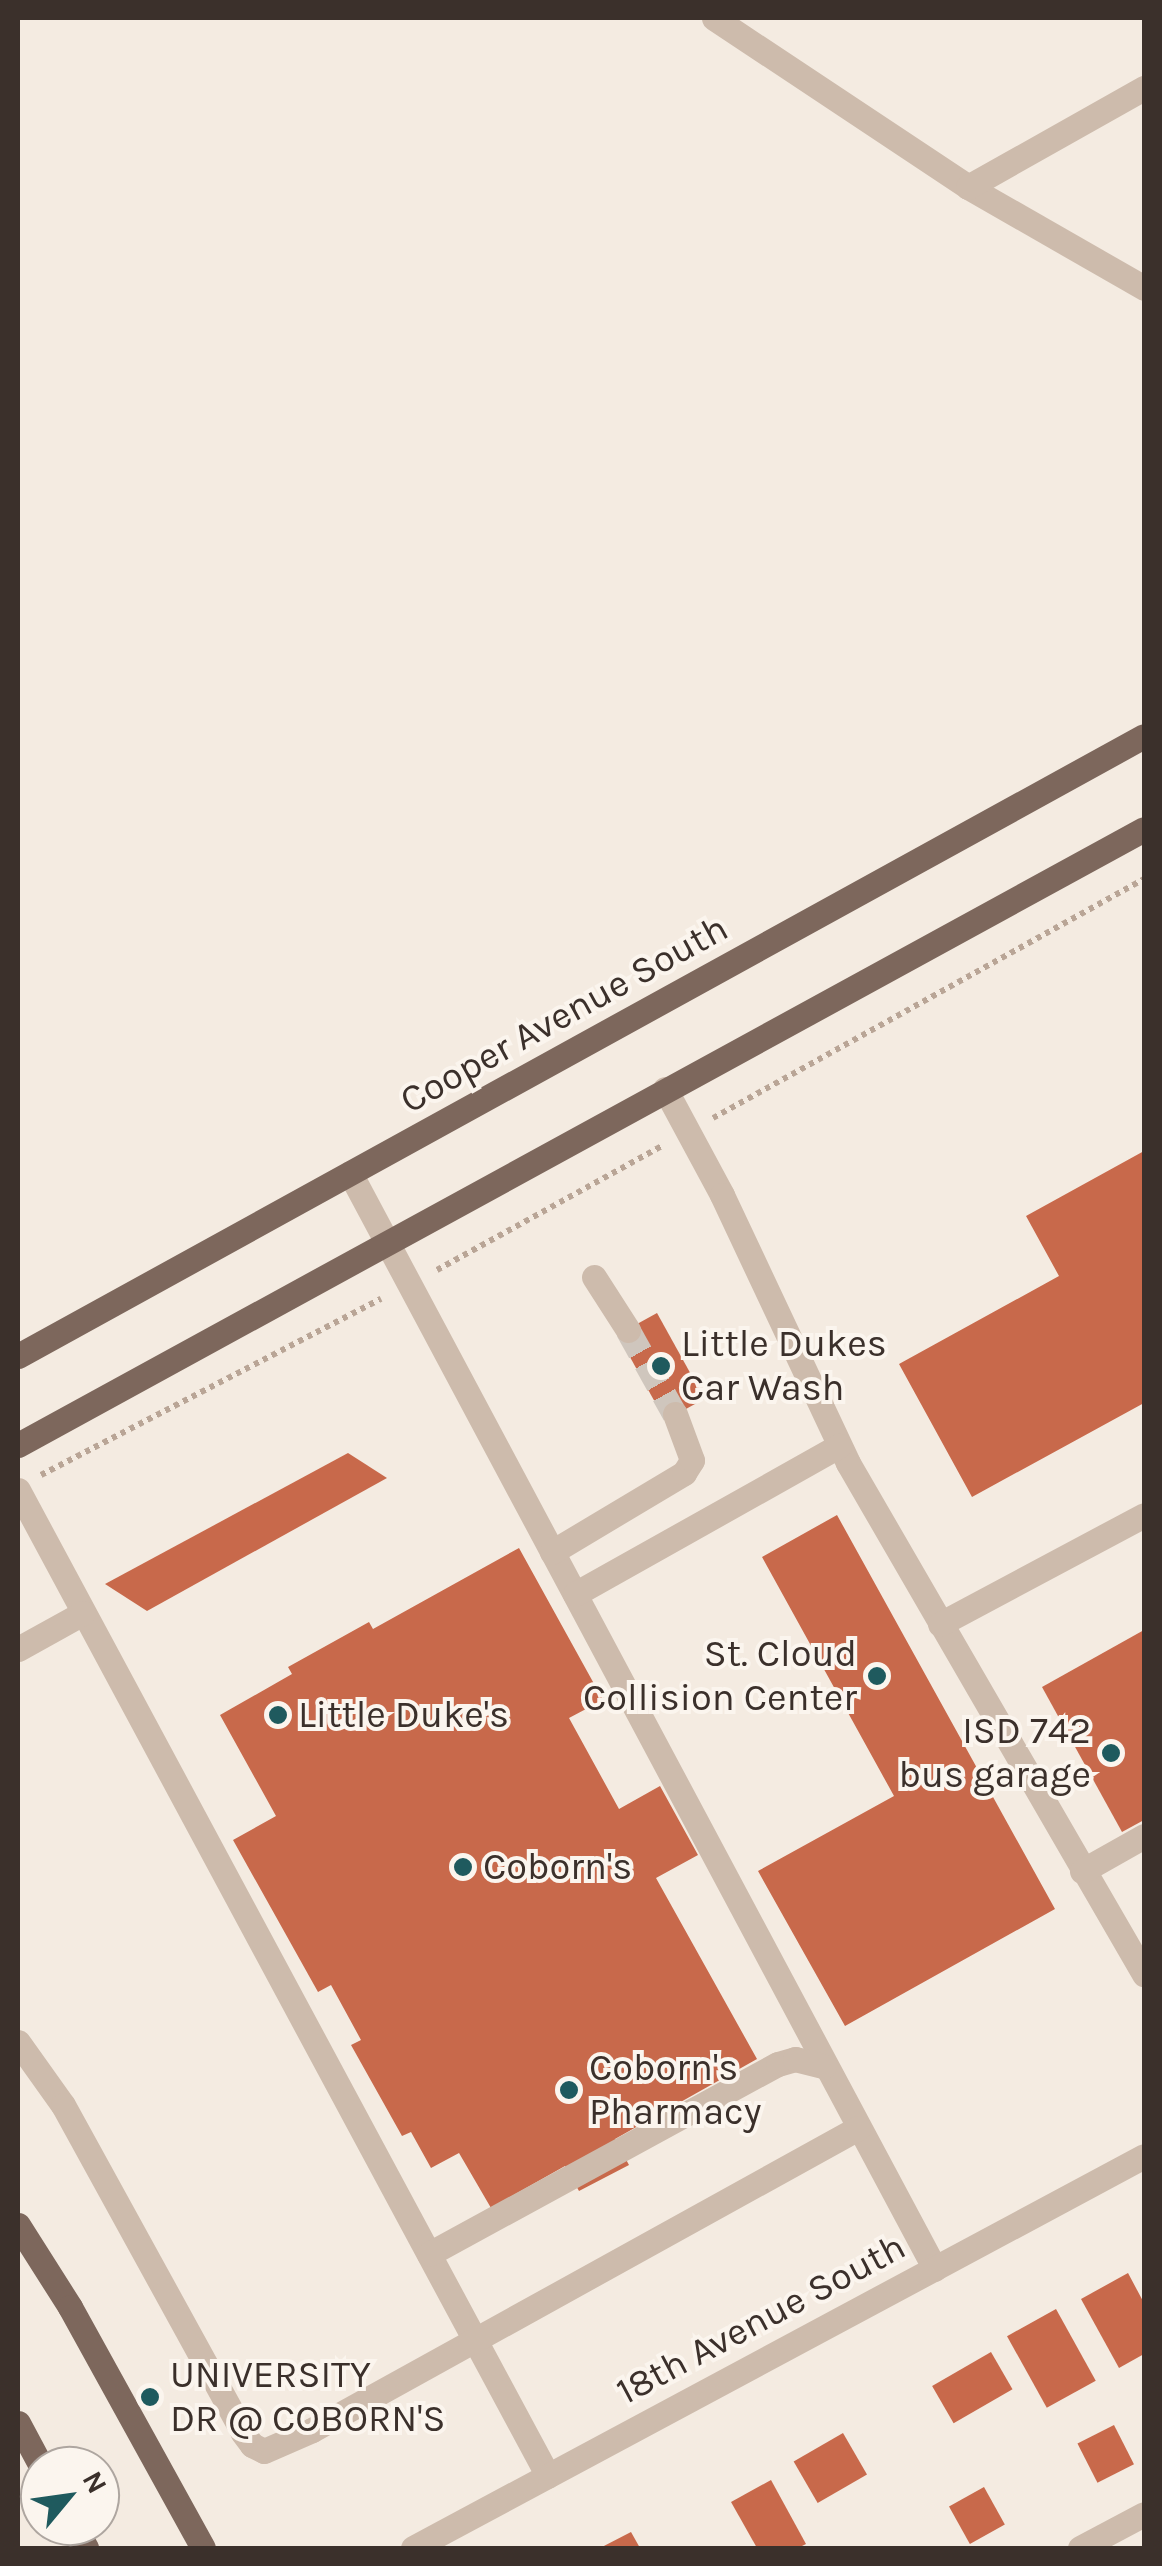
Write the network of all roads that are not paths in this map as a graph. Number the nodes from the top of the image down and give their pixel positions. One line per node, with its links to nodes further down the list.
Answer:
1 (714, 18): 3 (street)
2 (1144, 88): 3 (street)
3 (968, 186): 4 (street)
4 (1144, 288)
5 (1144, 736): 8 (main road, Cooper Avenue South)
6 (1144, 829): 7 (main road)
7 (665, 1089): 9 (main road); 15 (street)
8 (350, 1173): 9 (street); 12 (main road, Cooper Avenue South)
9 (386, 1241): 14 (main road); 18 (street)
10 (594, 1276): 11 (street)
11 (628, 1330)
12 (18, 1356)
13 (675, 1414): 18 (street)
14 (18, 1445)
15 (839, 1446): 19 (street); 21 (street)
16 (23, 1486): 20 (street)
17 (1144, 1515): 21 (street)
18 (552, 1552): 19 (street)
19 (575, 1594): 27 (street)
20 (83, 1613): 22 (street); 31 (street)
21 (940, 1624): 24 (street)
22 (18, 1648)
23 (1144, 1836): 24 (street)
24 (1082, 1871): 25 (street)
25 (1144, 1974)
26 (18, 2042): 33 (street)
27 (824, 2066): 28 (street); 31 (street)
28 (858, 2128): 32 (street); 33 (street)
29 (1144, 2156): 32 (street, 18th Avenue South)
30 (18, 2225): 38 (main road)
31 (429, 2254): 33 (street)
32 (935, 2268): 36 (street, 18th Avenue South)
33 (475, 2338): 36 (street)
34 (18, 2423): 35 (main road)
35 (30, 2446)
36 (548, 2476): 39 (street, 18th Avenue South)
37 (1144, 2514): 40 (street)
38 (203, 2548)
39 (412, 2548)
40 (1080, 2548)

